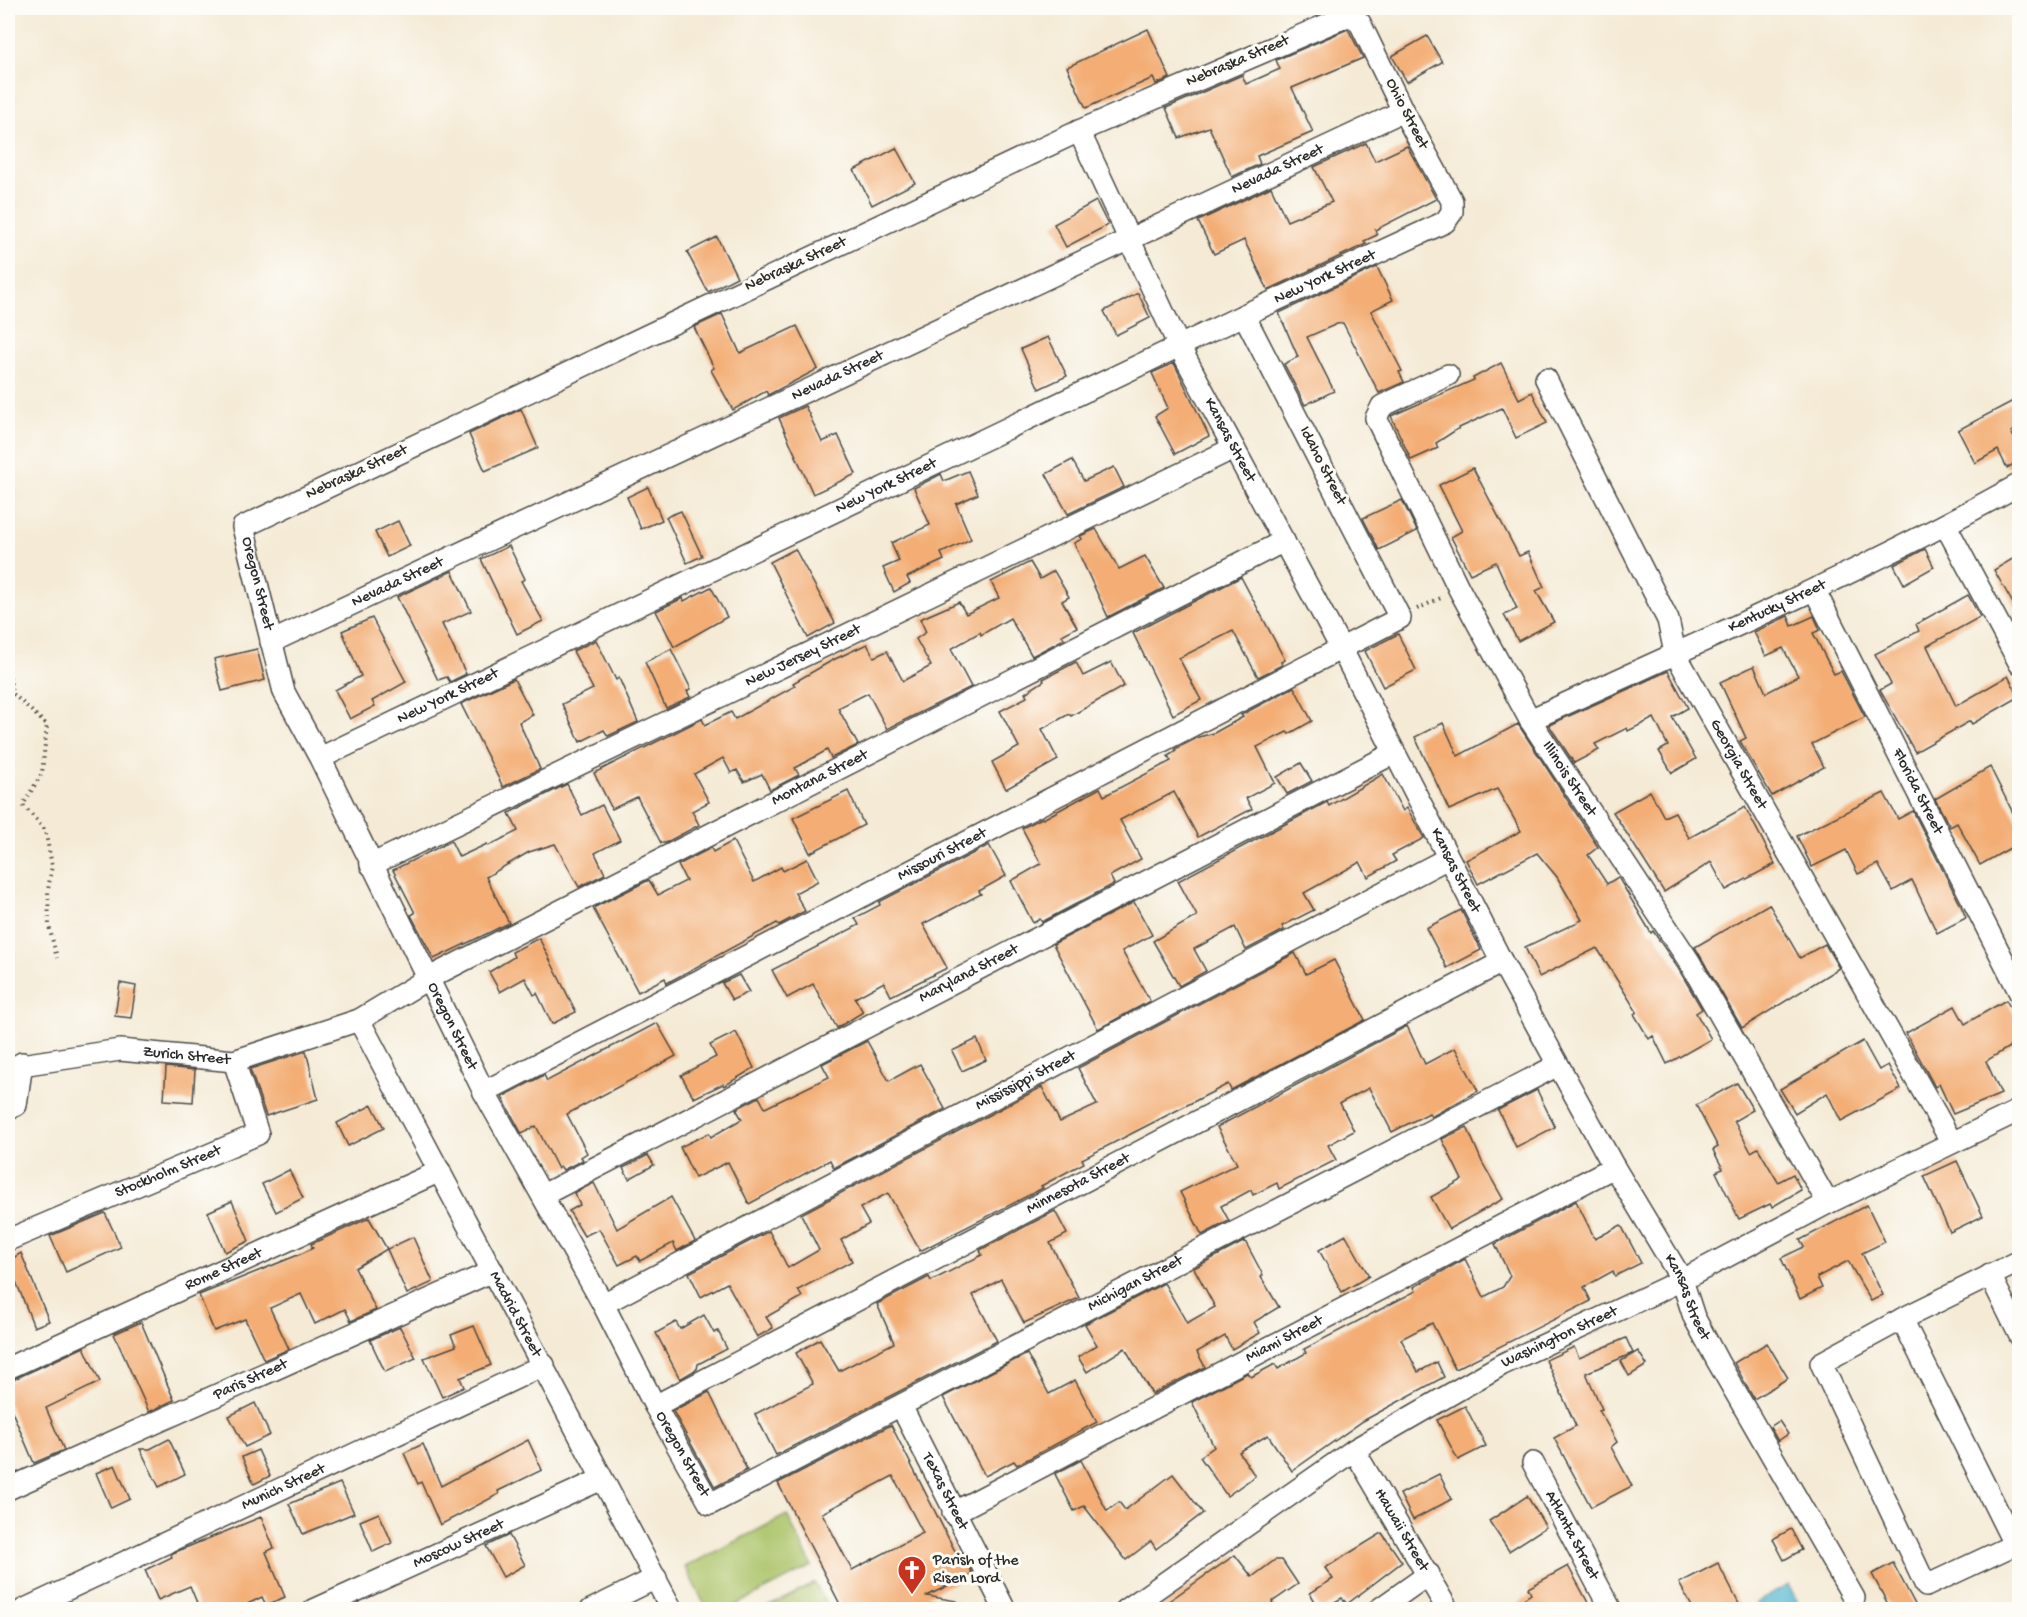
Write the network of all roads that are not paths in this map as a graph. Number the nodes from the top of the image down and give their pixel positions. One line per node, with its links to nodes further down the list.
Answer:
1 (1355, 18): 2 (street, Ohio Street); 3 (street, Nebraska Street)
2 (1403, 111): 4 (street, Ohio Street); 5 (street, Nevada Street)
3 (1078, 131): 5 (street, Kansas Street); 13 (street, Nebraska Street)
4 (1452, 212): 6 (street, New York Street)
5 (1129, 241): 7 (street, Kansas Street); 18 (street, Nevada Street)
6 (1244, 315): 7 (street, New York Street); 16 (street, Idaho Street)
7 (1179, 346): 10 (street, Kansas Street); 24 (street, New York Street)
8 (1448, 375): 22 (street, Illinois Street)
9 (1546, 379): 20 (street, Georgia Street)
10 (1234, 448): 14 (street, Kansas Street); 26 (street, New Jersey Street)
11 (2019, 484): 12 (street, Kentucky Street)
12 (1946, 526): 15 (street, Kentucky Street); 17 (street)
13 (243, 527): 18 (street, Oregon Street)
14 (1284, 541): 19 (street, Kansas Street); 28 (street, Montana Street)
15 (1815, 591): 20 (street, Kentucky Street); 29 (street, Florida Street)
16 (1400, 618): 19 (street, Missouri Street)
17 (2014, 638): 21 (street)
18 (271, 642): 24 (street, Oregon Street)
19 (1341, 648): 23 (street, Kansas Street); 34 (street, Missouri Street)
20 (1675, 653): 22 (street, Kentucky Street); 37 (street, Georgia Street)
21 (2019, 664)
22 (1530, 720): 41 (street, Illinois Street)
23 (1394, 753): 25 (street, Kansas Street); 40 (street, Maryland Street)
24 (320, 758): 26 (street, Oregon Street)
25 (1448, 858): 27 (street, Kansas Street); 47 (street, Mississippi Street)
26 (371, 866): 28 (street, Oregon Street)
27 (1502, 962): 33 (street, Kansas Street); 52 (street, Minnesota Street)
28 (429, 978): 30 (street, Montana Street); 34 (street, Oregon Street)
29 (2019, 993)
30 (359, 1020): 31 (street, Zurich Street); 39 (street, Madrid Street)
31 (234, 1061): 32 (street, Zurich Street); 42 (street, Stockholm Street)
32 (15, 1065): 35 (street)
33 (1558, 1065): 38 (street, Kansas Street); 53 (street, Michigan Street)
34 (484, 1092): 40 (street, Oregon Street)
35 (8, 1109)
36 (2019, 1110): 37 (street, Washington Street)
37 (1951, 1141): 41 (street, Washington Street)
38 (1614, 1167): 46 (street, Kansas Street); 59 (street, Miami Street)
39 (440, 1171): 44 (street, Madrid Street); 51 (street, Rome Street)
40 (543, 1195): 47 (street, Oregon Street)
41 (1828, 1203): 46 (street, Washington Street)
42 (8, 1240)
43 (2019, 1261): 45 (street)
44 (493, 1271): 50 (street, Madrid Street); 57 (street, Paris Street)
45 (1990, 1275): 48 (street); 49 (street)
46 (1682, 1280): 54 (street, Washington Street); 63 (street, Kansas Street)
47 (603, 1304): 52 (street, Oregon Street)
48 (1902, 1318): 60 (street); 60 (street)
49 (2019, 1336)
50 (544, 1365): 56 (street, Madrid Street); 64 (street, Munich Street)
51 (8, 1368)
52 (656, 1406): 58 (street, Oregon Street)
53 (901, 1406): 58 (street, Michigan Street); 59 (street, Texas Street)
54 (1354, 1450): 61 (street, Hawaii Street); 69 (street, Washington Street)
55 (1533, 1463): 72 (street, Atlanta Street)
56 (602, 1479): 62 (street, Madrid Street); 65 (street, Moscow Street)
57 (8, 1489)
58 (710, 1504)
59 (954, 1513): 68 (street, Texas Street)
60 (2017, 1543)
61 (1429, 1574): 70 (street); 71 (street, Hawaii Street)
62 (656, 1578): 66 (street); 67 (street, Madrid Street)
63 (1854, 1598)
64 (23, 1610)
65 (314, 1610)
66 (591, 1610)
67 (672, 1610)
68 (1005, 1610)
69 (1126, 1610)
70 (1378, 1610)
71 (1448, 1610)
72 (1611, 1610)

